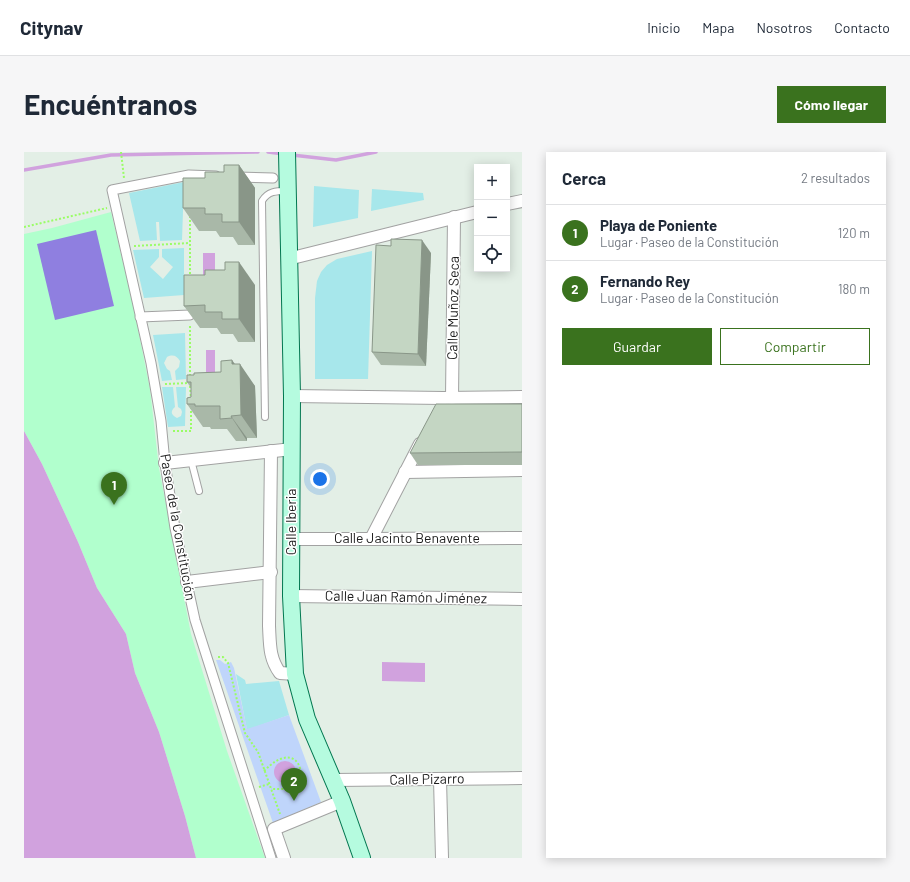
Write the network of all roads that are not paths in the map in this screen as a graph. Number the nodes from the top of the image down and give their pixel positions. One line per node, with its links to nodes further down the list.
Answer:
1 (287, 152): 2 (main road, Calle Iberia)
2 (280, 176): 3 (main road, Calle Iberia); 10 (street, Paseo de la Constitución)
3 (287, 190): 8 (main road, Calle Iberia); 15 (lane)
4 (522, 201): 5 (street)
5 (510, 203)
6 (474, 213): 7 (street)
7 (454, 218): 8 (street); 13 (street, Calle Muñoz Seca)
8 (288, 259): 11 (main road, Calle Iberia)
9 (190, 315): 10 (street)
10 (140, 317): 20 (street, Paseo de la Constitución)
11 (292, 396): 13 (street); 17 (main road, Calle Iberia)
12 (522, 397): 13 (street)
13 (448, 398): 14 (street)
14 (436, 412)
15 (265, 417)
16 (426, 432): 22 (street)
17 (292, 449): 18 (street); 24 (main road, Calle Iberia)
18 (272, 451): 19 (street); 27 (street)
19 (191, 460): 20 (street); 23 (lane)
20 (165, 463): 28 (street, Paseo de la Constitución)
21 (522, 470): 22 (street)
22 (405, 472): 26 (street)
23 (199, 491)
24 (291, 538): 26 (street, Calle Jacinto Benavente); 29 (main road, Calle Iberia)
25 (522, 538): 26 (street, Calle Jacinto Benavente)
26 (371, 539)
27 (271, 572): 28 (street); 31 (street)
28 (187, 582): 36 (street, Paseo de la Constitución)
29 (291, 596): 30 (street, Calle Juan Ramón Jiménez); 31 (main road, Calle Iberia)
30 (522, 599)
31 (295, 674): 34 (main road, Calle Iberia)
32 (522, 778): 33 (street, Calle Pizarro)
33 (440, 779): 34 (street, Calle Pizarro); 39 (street)
34 (333, 780): 35 (main road, Calle Iberia)
35 (342, 801): 37 (street); 38 (main road, Calle Iberia)
36 (271, 858)
37 (284, 858)
38 (362, 858)
39 (442, 858)

